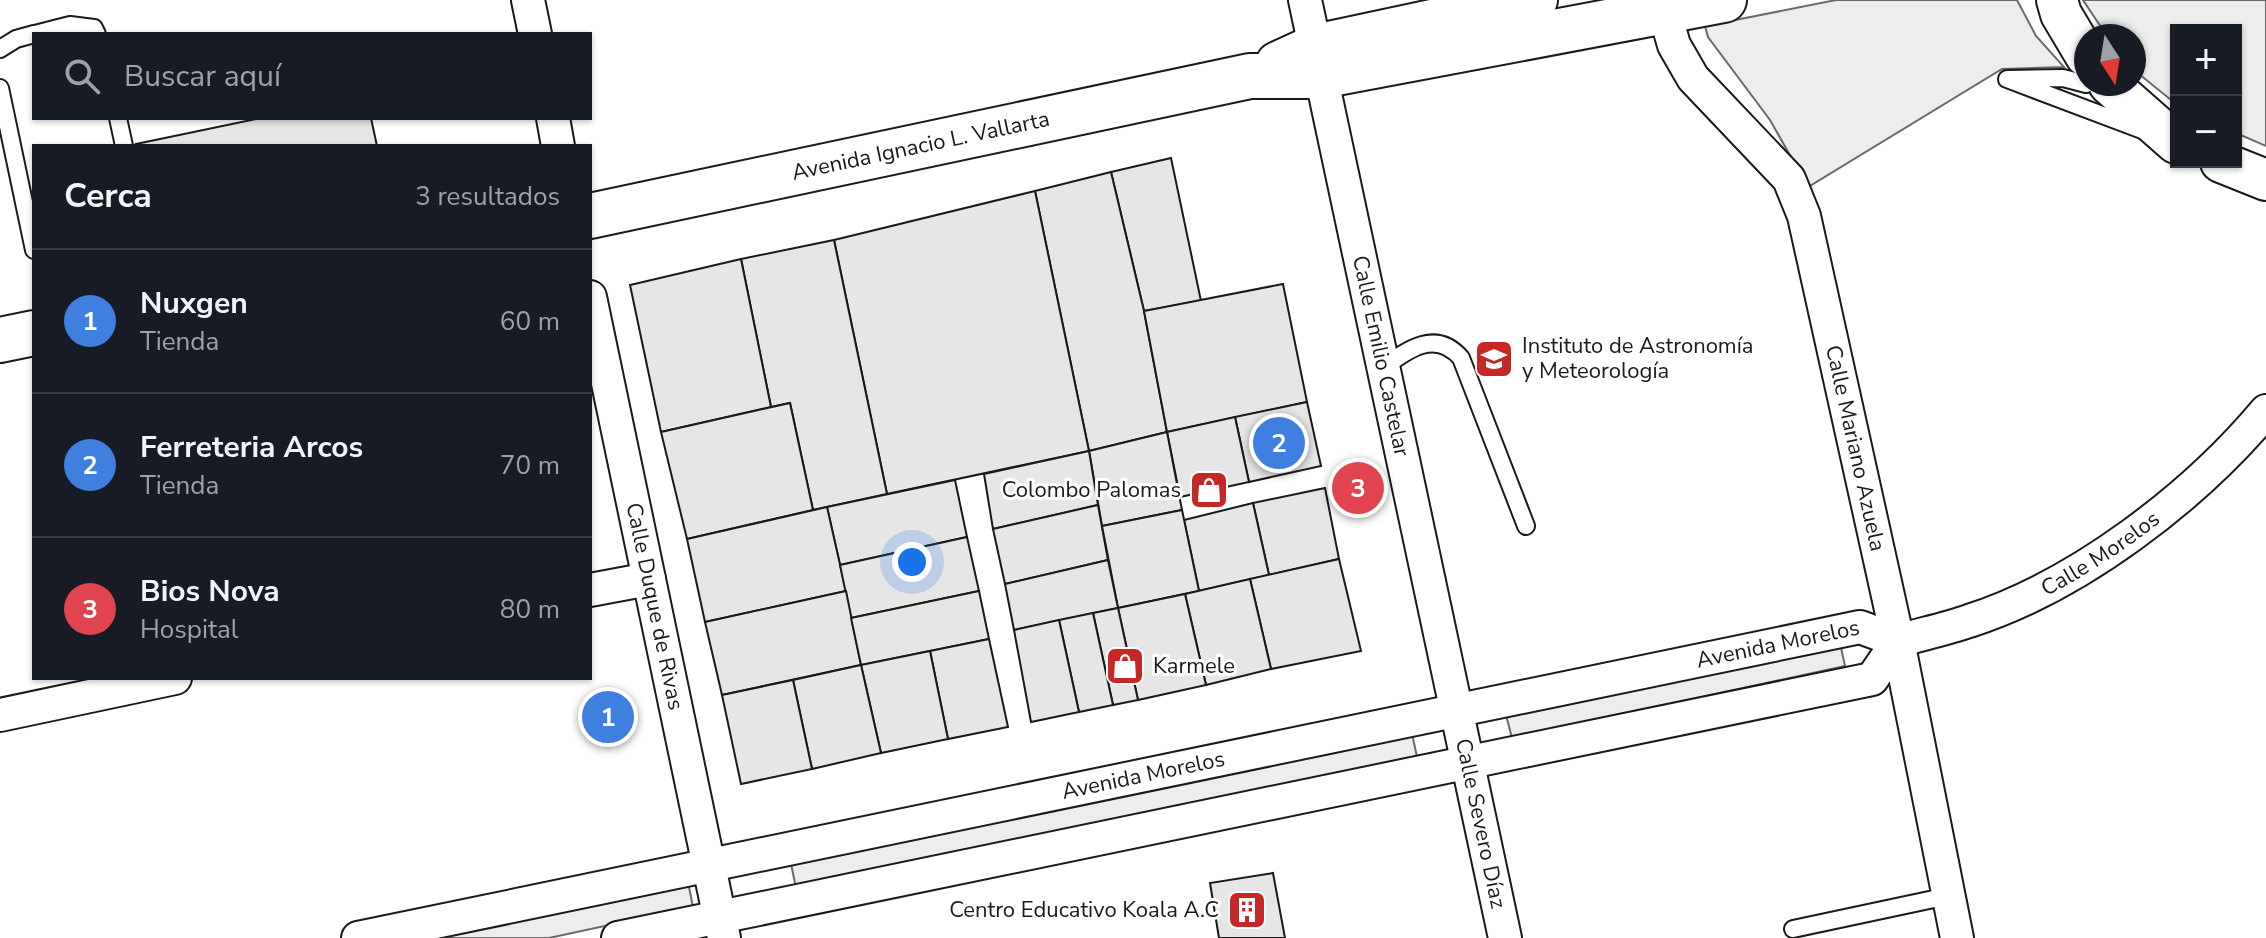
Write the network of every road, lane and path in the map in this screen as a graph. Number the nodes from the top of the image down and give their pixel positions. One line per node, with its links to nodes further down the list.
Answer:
1 (528, 0): 10 (street)
2 (1305, 0): 14 (street, Calle Emilio Castelar)
3 (1535, 0): 6 (main road, Avenida Ignacio L. Vallarta)
4 (1724, 0): 7 (main road, Avenida Ignacio L. Vallarta)
5 (2057, 0): 12 (street)
6 (1474, 6): 14 (main road, Avenida Ignacio L. Vallarta)
7 (1662, 6): 14 (main road, Avenida Ignacio L. Vallarta); 36 (street, Calle Mariano Azuela)
8 (42, 32): 9 (lane)
9 (96, 32)
10 (535, 32)
11 (32, 35): 13 (lane)
12 (2074, 36)
13 (0, 49)
14 (1318, 61): 26 (main road, Avenida Ignacio L. Vallarta); 31 (street, Calle Emilio Castelar)
15 (2074, 80): 21 (lane)
16 (0, 88): 27 (lane)
17 (2112, 96): 20 (street)
18 (118, 120): 22 (lane)
19 (553, 120): 23 (street)
20 (2170, 140)
21 (2170, 141)
22 (124, 144)
23 (558, 144)
24 (2236, 168): 25 (street)
25 (2266, 180)
26 (592, 216)
27 (32, 240)
28 (592, 307): 34 (street, Calle Duque de Rivas)
29 (32, 333): 30 (main road)
30 (0, 340)
31 (1383, 368): 33 (lane); 38 (street, Calle Emilio Castelar)
32 (2266, 411): 36 (street, Calle Morelos)
33 (1526, 526)
34 (649, 579): 35 (street); 41 (street, Calle Duque de Rivas)
35 (592, 590)
36 (1898, 641): 38 (street, Avenida Morelos); 40 (street, Avenida Morelos); 42 (street, Calle Mariano Azuela)
37 (166, 680): 39 (street)
38 (1457, 711): 40 (street, Calle Severo Díaz); 41 (street, Avenida Morelos)
39 (0, 715)
40 (1468, 762): 43 (street, Avenida Morelos); 47 (street, Calle Severo Díaz)
41 (709, 866): 43 (street, Calle Duque de Rivas); 45 (street, Avenida Morelos)
42 (1948, 896): 44 (lane); 48 (street, Calle Mariano Azuela)
43 (722, 928): 46 (street, Avenida Morelos)
44 (1793, 929)
45 (358, 938)
46 (618, 938)
47 (1505, 938)
48 (1957, 938)

